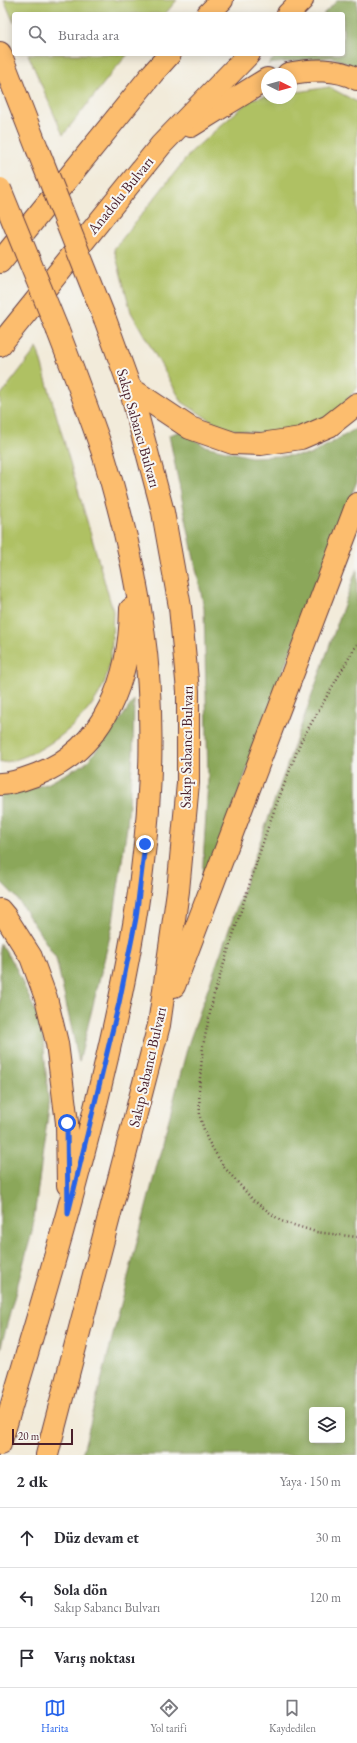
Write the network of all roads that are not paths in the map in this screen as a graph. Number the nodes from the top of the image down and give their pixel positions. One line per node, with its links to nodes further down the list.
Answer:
1 (204, 0): 4 (main road)
2 (222, 0): 5 (main road)
3 (302, 0): 6 (main road)
4 (195, 12)
5 (210, 12)
6 (290, 12)
7 (0, 53): 19 (main road, Sakıp Sabancı Bulvarı, bridge)
8 (165, 56): 12 (main road)
9 (168, 56): 12 (main road)
10 (247, 56): 15 (main road, Anadolu Bulvarı)
11 (297, 72): 13 (main road)
12 (153, 73): 17 (main road)
13 (357, 79)
14 (261, 83): 15 (main road)
15 (161, 145): 18 (main road, Anadolu Bulvarı)
16 (0, 189): 22 (main road, bridge)
17 (0, 262)
18 (0, 345)
19 (130, 388): 20 (main road); 25 (main road, Sakıp Sabancı Bulvarı)
20 (357, 404)
21 (357, 504): 25 (main road)
22 (132, 562): 23 (main road); 26 (main road)
23 (0, 784)
24 (0, 910): 26 (main road)
25 (159, 1025): 28 (main road, Sakıp Sabancı Bulvarı)
26 (68, 1214): 27 (main road)
27 (0, 1444)
28 (47, 1455)

